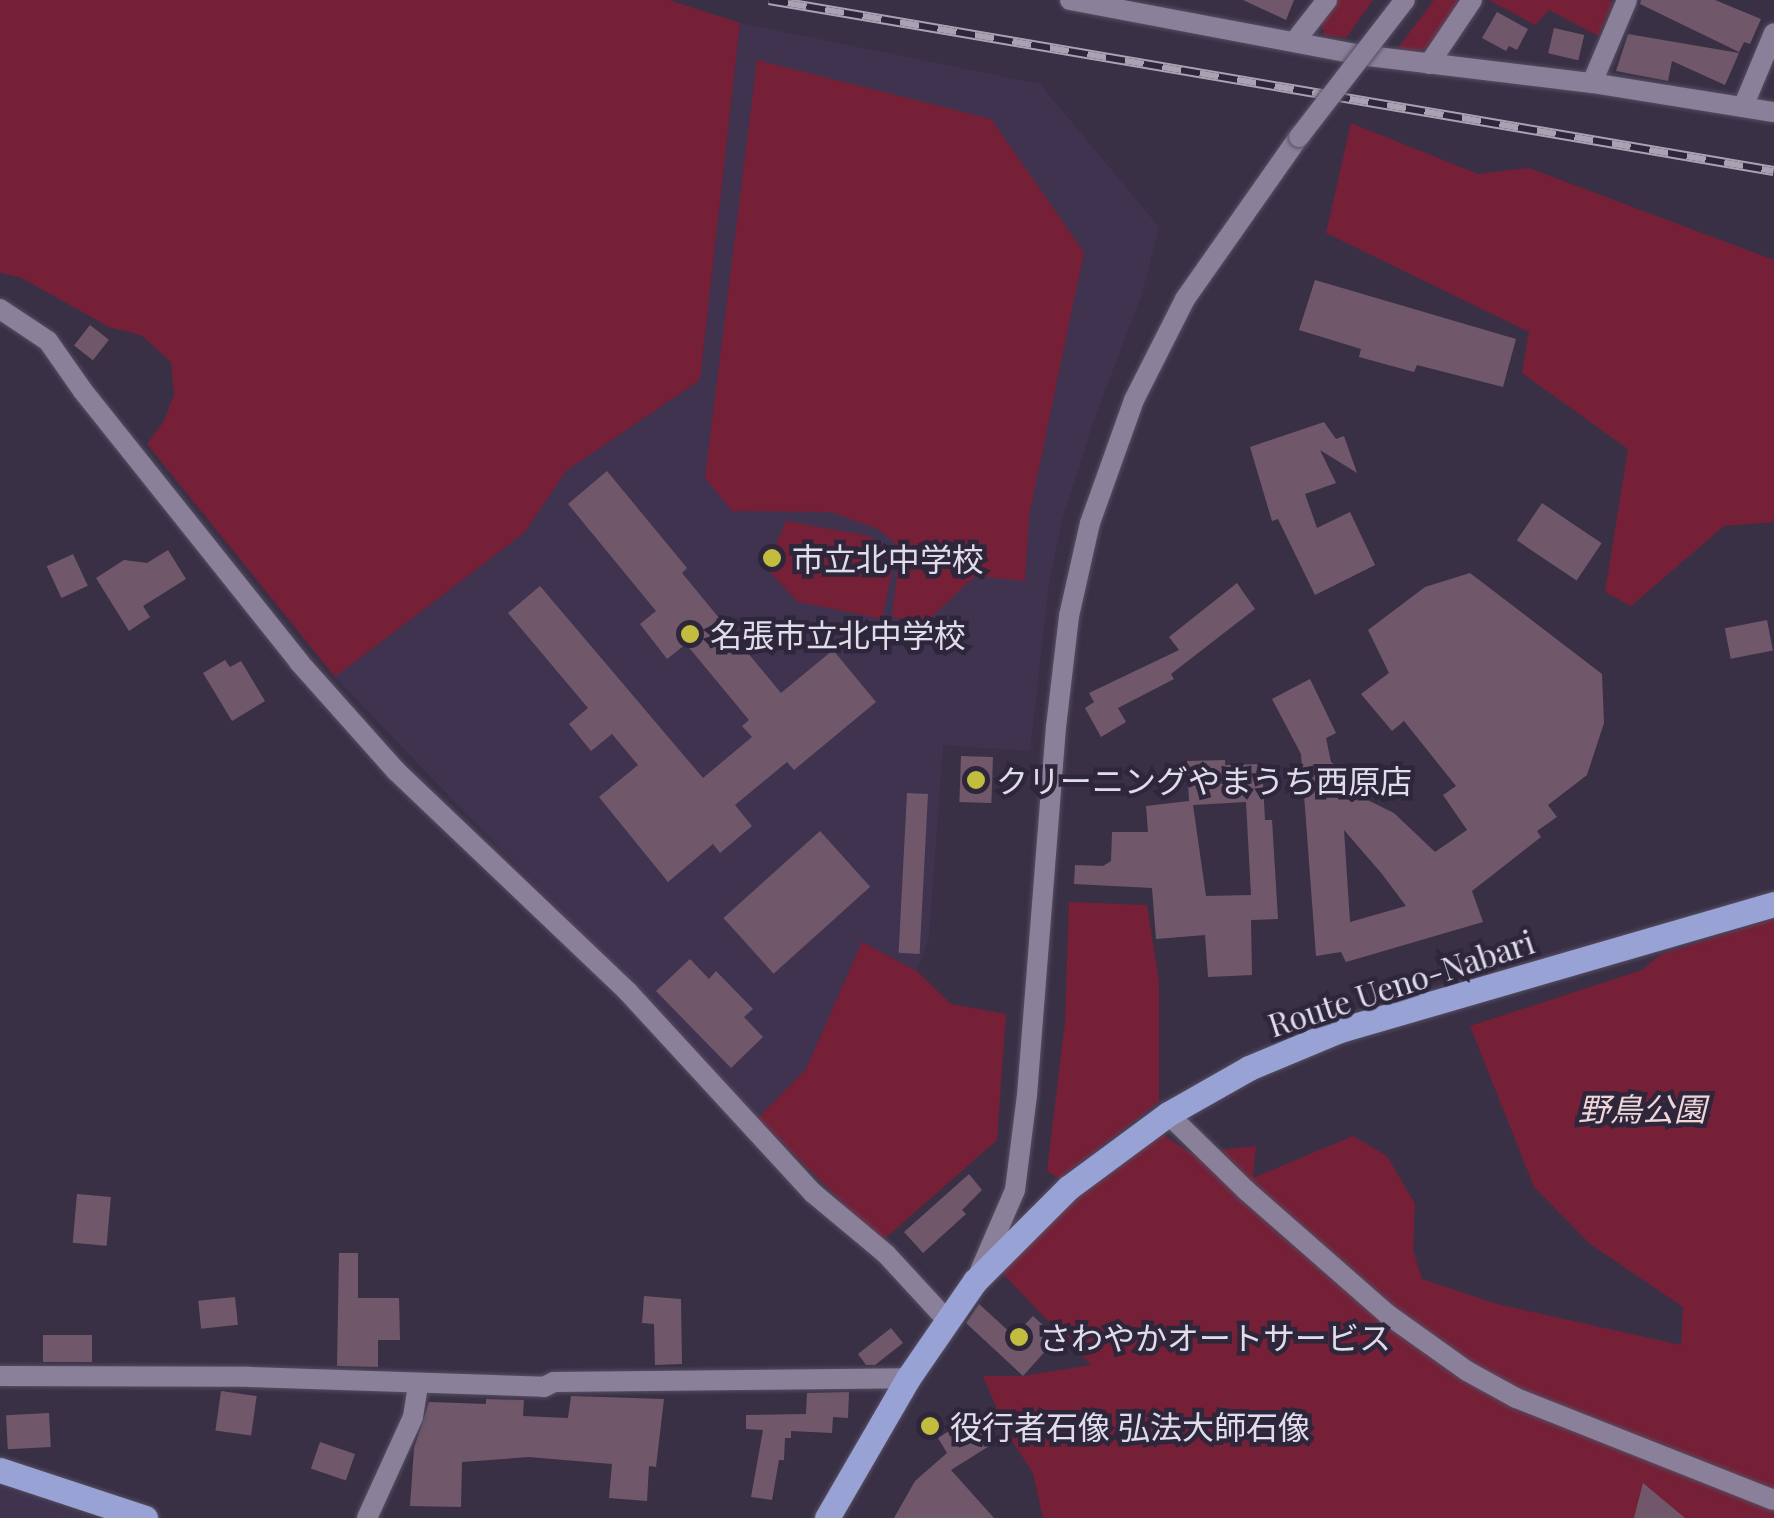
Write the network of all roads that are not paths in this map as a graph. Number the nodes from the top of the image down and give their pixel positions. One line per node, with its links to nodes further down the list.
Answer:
1 (1070, 0): 6 (street)
2 (1327, 0): 8 (street)
3 (1405, 0): 16 (street, bridge)
4 (1472, 0): 9 (street)
5 (1627, 0): 10 (street)
6 (1159, 9): 8 (street)
7 (1774, 33): 11 (street)
8 (1296, 41): 9 (street)
9 (1429, 64): 10 (street)
10 (1592, 83): 11 (street)
11 (1743, 107): 12 (street)
12 (1774, 112)
13 (0, 310): 17 (street)
14 (1774, 904): 15 (main road, Route Ueno-Nabari)
15 (1168, 1114): 16 (main road, Route Ueno-Nabari); 22 (street)
16 (974, 1282): 17 (main road, Route Ueno-Nabari)
17 (946, 1319): 19 (main road, Route Ueno-Nabari)
18 (0, 1376): 20 (street)
19 (908, 1378): 20 (street); 25 (main road, Route Ueno-Nabari)
20 (418, 1386): 24 (street)
21 (0, 1470): 23 (main road)
22 (1774, 1500)
23 (146, 1518)
24 (368, 1518)
25 (826, 1518)

